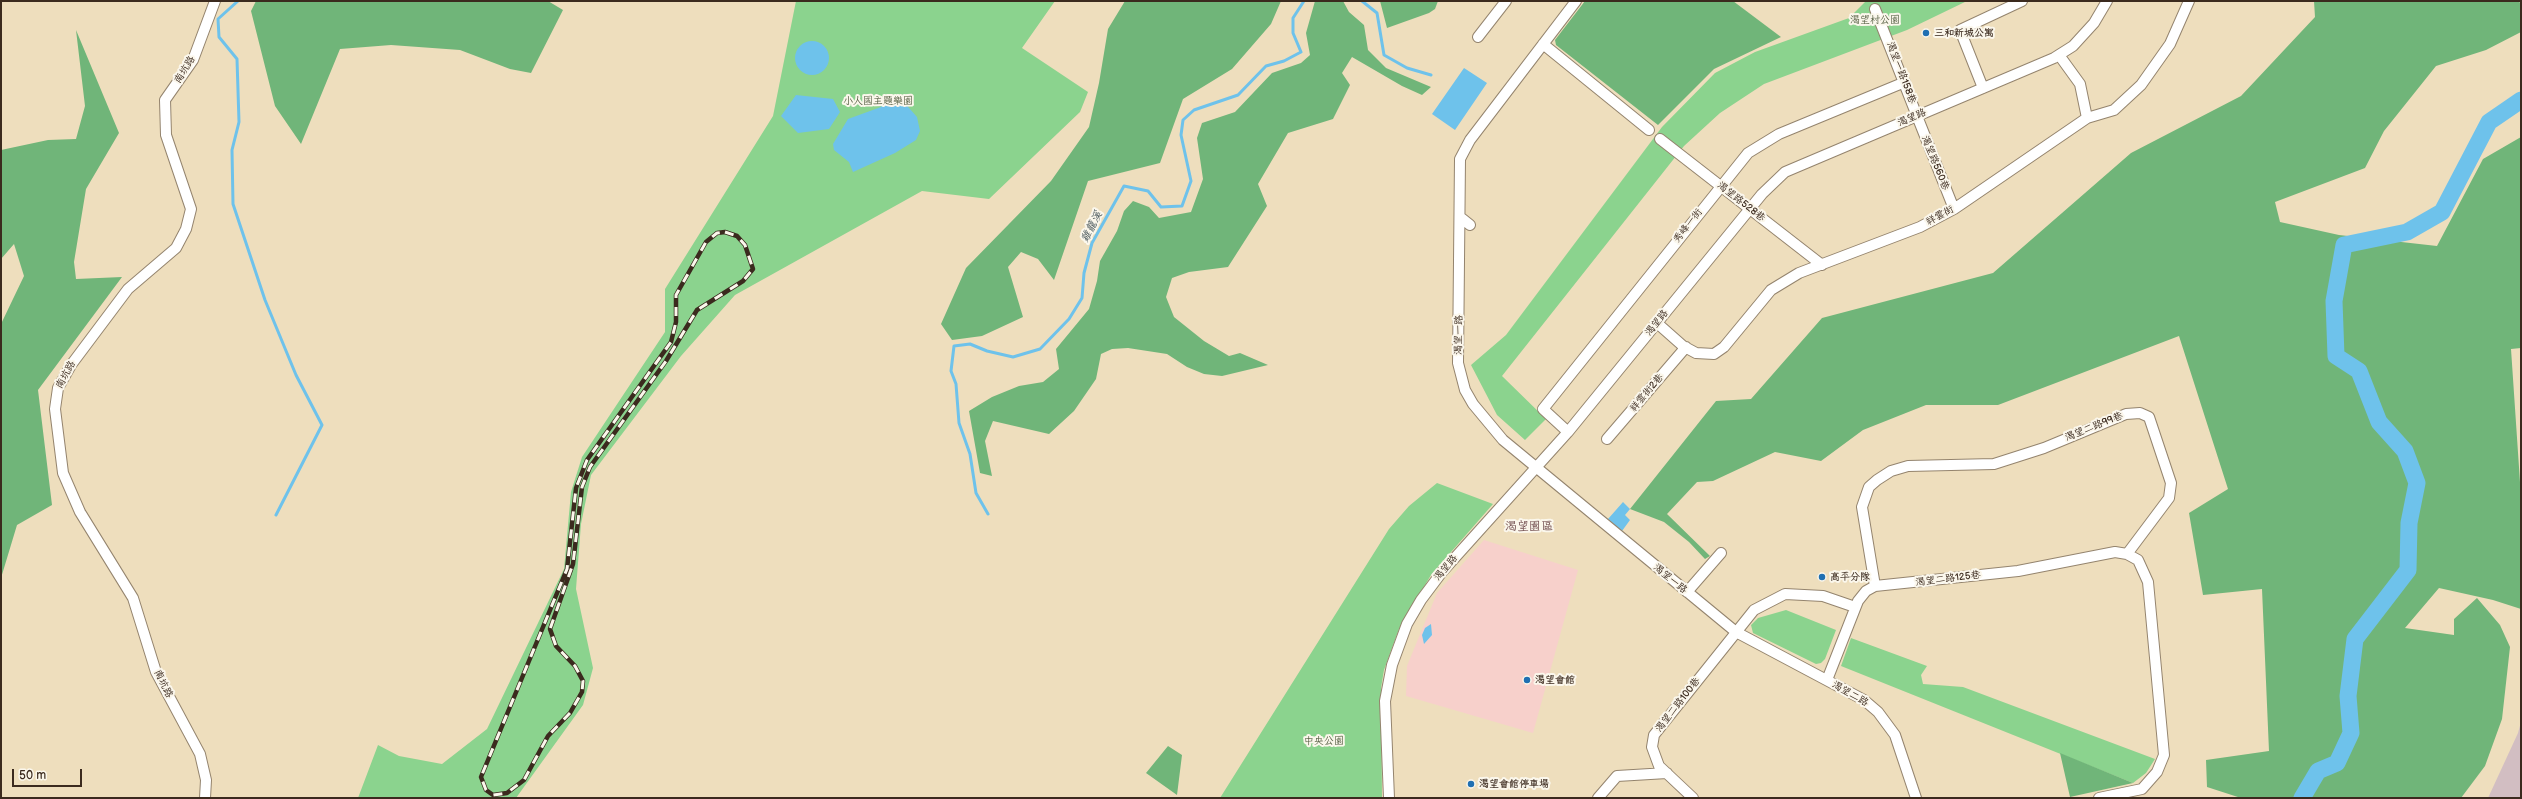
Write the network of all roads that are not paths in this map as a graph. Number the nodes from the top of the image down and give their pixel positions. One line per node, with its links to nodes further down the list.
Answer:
1 (215, 1): 36 (street, 南坑路)
2 (1506, 1): 8 (street)
3 (1576, 1): 9 (street, 渴望一路)
4 (2022, 1): 12 (street)
5 (2107, 1): 10 (street, 渴望路)
6 (2189, 1): 14 (street, 祥雲街)
7 (1875, 10): 11 (street, 渴望一路158巷)
8 (1478, 37)
9 (1543, 44): 15 (street); 20 (street, 渴望一路)
10 (2059, 55): 12 (street, 渴望路); 14 (street)
11 (1905, 82): 13 (street, 渴望一路158巷); 17 (street, 秀峰一街)
12 (1983, 88): 13 (street, 渴望路)
13 (1917, 116): 18 (street, 渴望路); 19 (street, 渴望路560巷)
14 (2087, 118): 19 (street, 祥雲街)
15 (1649, 130)
16 (1660, 139): 17 (street, 渴望路528巷)
17 (1720, 186): 18 (street, 渴望路528巷); 25 (street, 秀峰一街)
18 (1750, 209): 22 (street, 渴望路528巷); 23 (street, 渴望路)
19 (1954, 209): 22 (street, 祥雲街)
20 (1460, 217): 21 (street); 27 (street, 渴望一路)
21 (1470, 225)
22 (1822, 265): 24 (street, 祥雲街)
23 (1657, 323): 24 (street, 祥雲街); 25 (street, 渴望路)
24 (1686, 347): 26 (street, 祥雲街2巷)
25 (1568, 432): 27 (street, 渴望路)
26 (1608, 439)
27 (1536, 469): 31 (street, 渴望一路); 37 (street, 渴望路)
28 (1721, 553): 31 (street)
29 (2127, 554): 30 (street, 渴望二路125巷); 30 (street, 渴望二路99巷); 41 (street)
30 (1875, 586): 32 (street)
31 (1687, 592): 33 (street, 渴望一路)
32 (1855, 607): 33 (street, 渴望二路100巷); 34 (street)
33 (1736, 632): 34 (street, 渴望二路); 35 (street, 渴望二路100巷)
34 (1827, 680): 40 (street, 渴望二路)
35 (1666, 773): 38 (street); 39 (street, 渴望二路100巷)
36 (205, 798)
37 (1389, 798)
38 (1598, 798)
39 (1693, 798)
40 (1916, 798)
41 (2099, 798)

